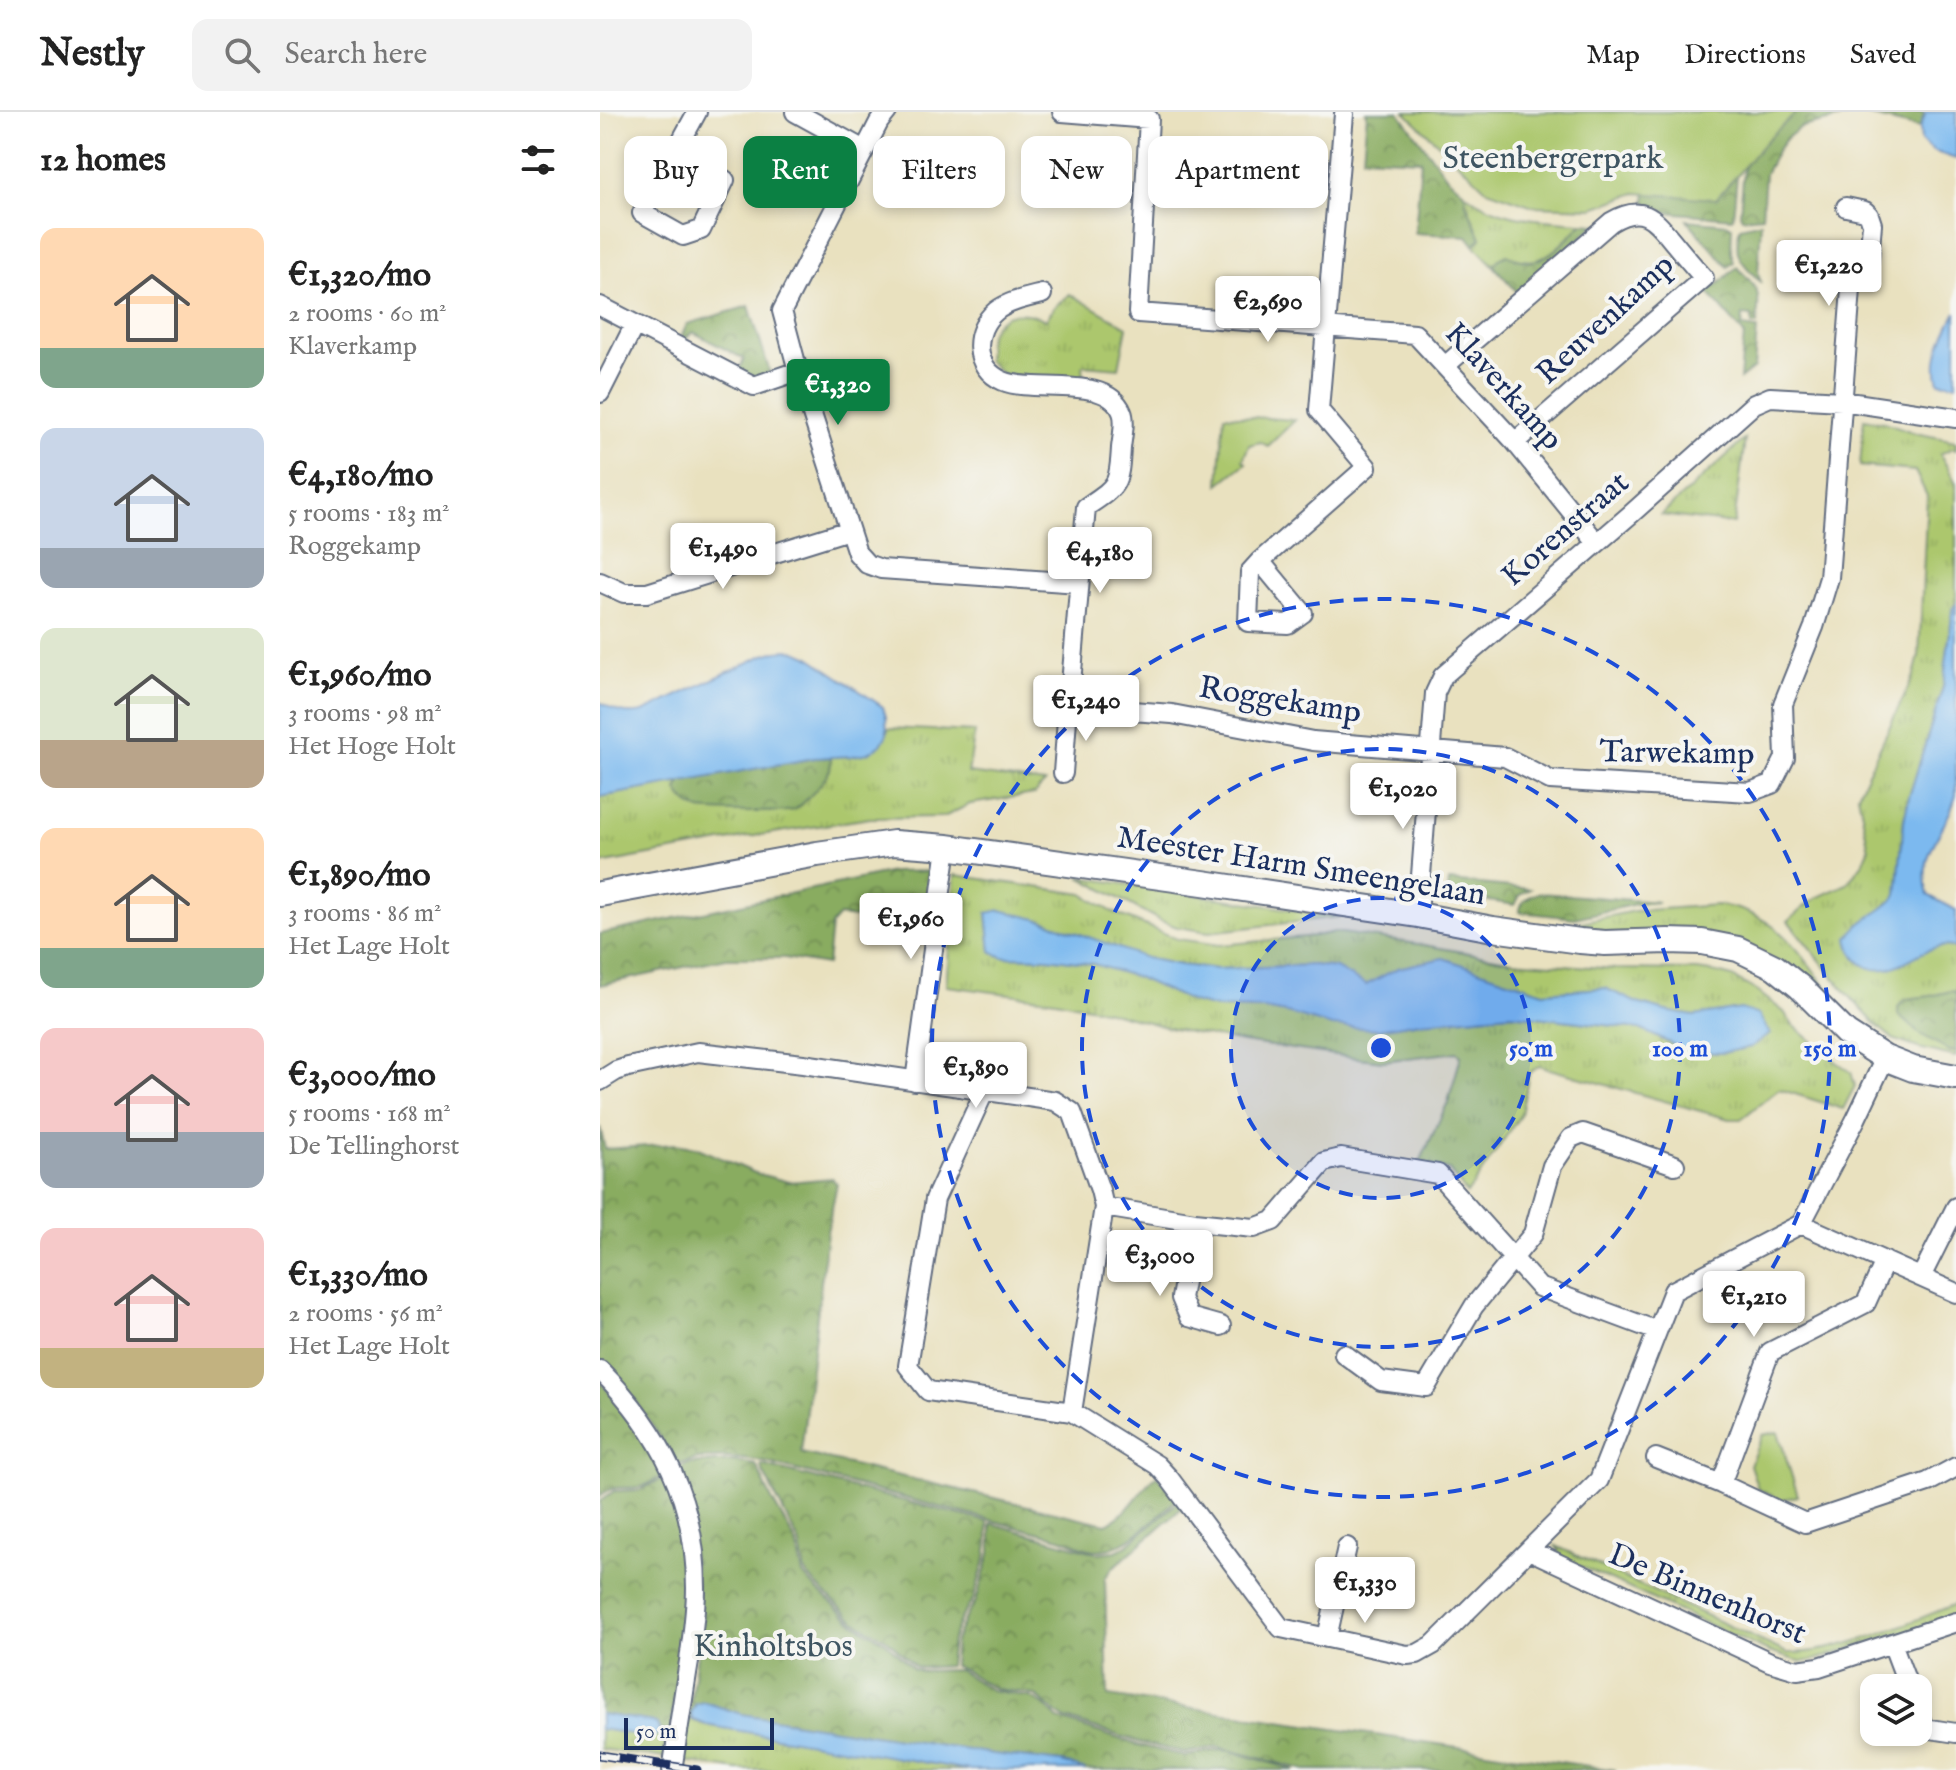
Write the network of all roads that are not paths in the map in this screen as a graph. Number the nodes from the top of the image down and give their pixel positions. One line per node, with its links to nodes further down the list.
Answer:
1 (697, 112): 6 (street)
2 (795, 112): 7 (street)
3 (887, 112): 7 (street)
4 (1062, 112): 13 (street, Klaverkamp)
5 (1344, 114): 13 (street)
6 (684, 136)
7 (864, 150): 15 (street)
8 (675, 152): 8 (street)
9 (1846, 207): 17 (street, Tarwekamp)
10 (1042, 294): 24 (street)
11 (600, 306): 12 (street)
12 (635, 324): 15 (street); 16 (street)
13 (1325, 326): 14 (street, Klaverkamp); 22 (street)
14 (1445, 366): 19 (street, Klaverkamp); 19 (street, Reuvenkamp)
15 (798, 371): 20 (street)
16 (600, 393)
17 (1842, 401): 18 (street, Korenstraat); 21 (street, Korenstraat); 26 (street, Tarwekamp)
18 (1956, 418)
19 (1515, 442): 21 (street, Klaverkamp)
20 (849, 530): 23 (street); 24 (street)
21 (1597, 543): 26 (street, Korenstraat)
22 (1260, 561)
23 (600, 582)
24 (1079, 583): 25 (street)
25 (1075, 699): 26 (street, Roggekamp); 27 (street)
26 (1430, 751): 30 (street, Korenstraat)
27 (1063, 773)
28 (947, 847): 29 (street, Meester Harm Smeengelaan); 30 (street, Meester Harm Smeengelaan); 34 (street)
29 (600, 894)
30 (1418, 915): 31 (street, Meester Harm Smeengelaan)
31 (1885, 1058): 32 (street, Meester Harm Smeengelaan); 40 (street)
32 (1956, 1077)
33 (600, 1081): 34 (street)
34 (915, 1081): 35 (street)
35 (985, 1090): 37 (street); 49 (street)
36 (1675, 1165): 41 (street)
37 (1104, 1207): 39 (street); 49 (street)
38 (1956, 1207): 43 (street)
39 (1195, 1222): 41 (street); 45 (street)
40 (1801, 1224): 42 (street); 46 (street)
41 (1514, 1259): 46 (street); 47 (street)
42 (1885, 1261): 43 (street); 52 (street)
43 (1921, 1277): 44 (street)
44 (1956, 1293)
45 (1221, 1326)
46 (1657, 1331): 54 (street)
47 (1344, 1354)
48 (600, 1370): 61 (street)
49 (1072, 1412): 56 (street)
50 (1656, 1458): 52 (street)
51 (1956, 1467): 52 (street)
52 (1721, 1484)
53 (1347, 1547): 56 (street)
54 (1529, 1550): 56 (street); 57 (street, De Binnenhorst)
55 (1956, 1622): 57 (street, De Binnenhorst)
56 (1327, 1638)
57 (1892, 1643): 58 (street)
58 (1904, 1674)
59 (1932, 1729): 60 (street)
60 (1956, 1733)
61 (673, 1766)

